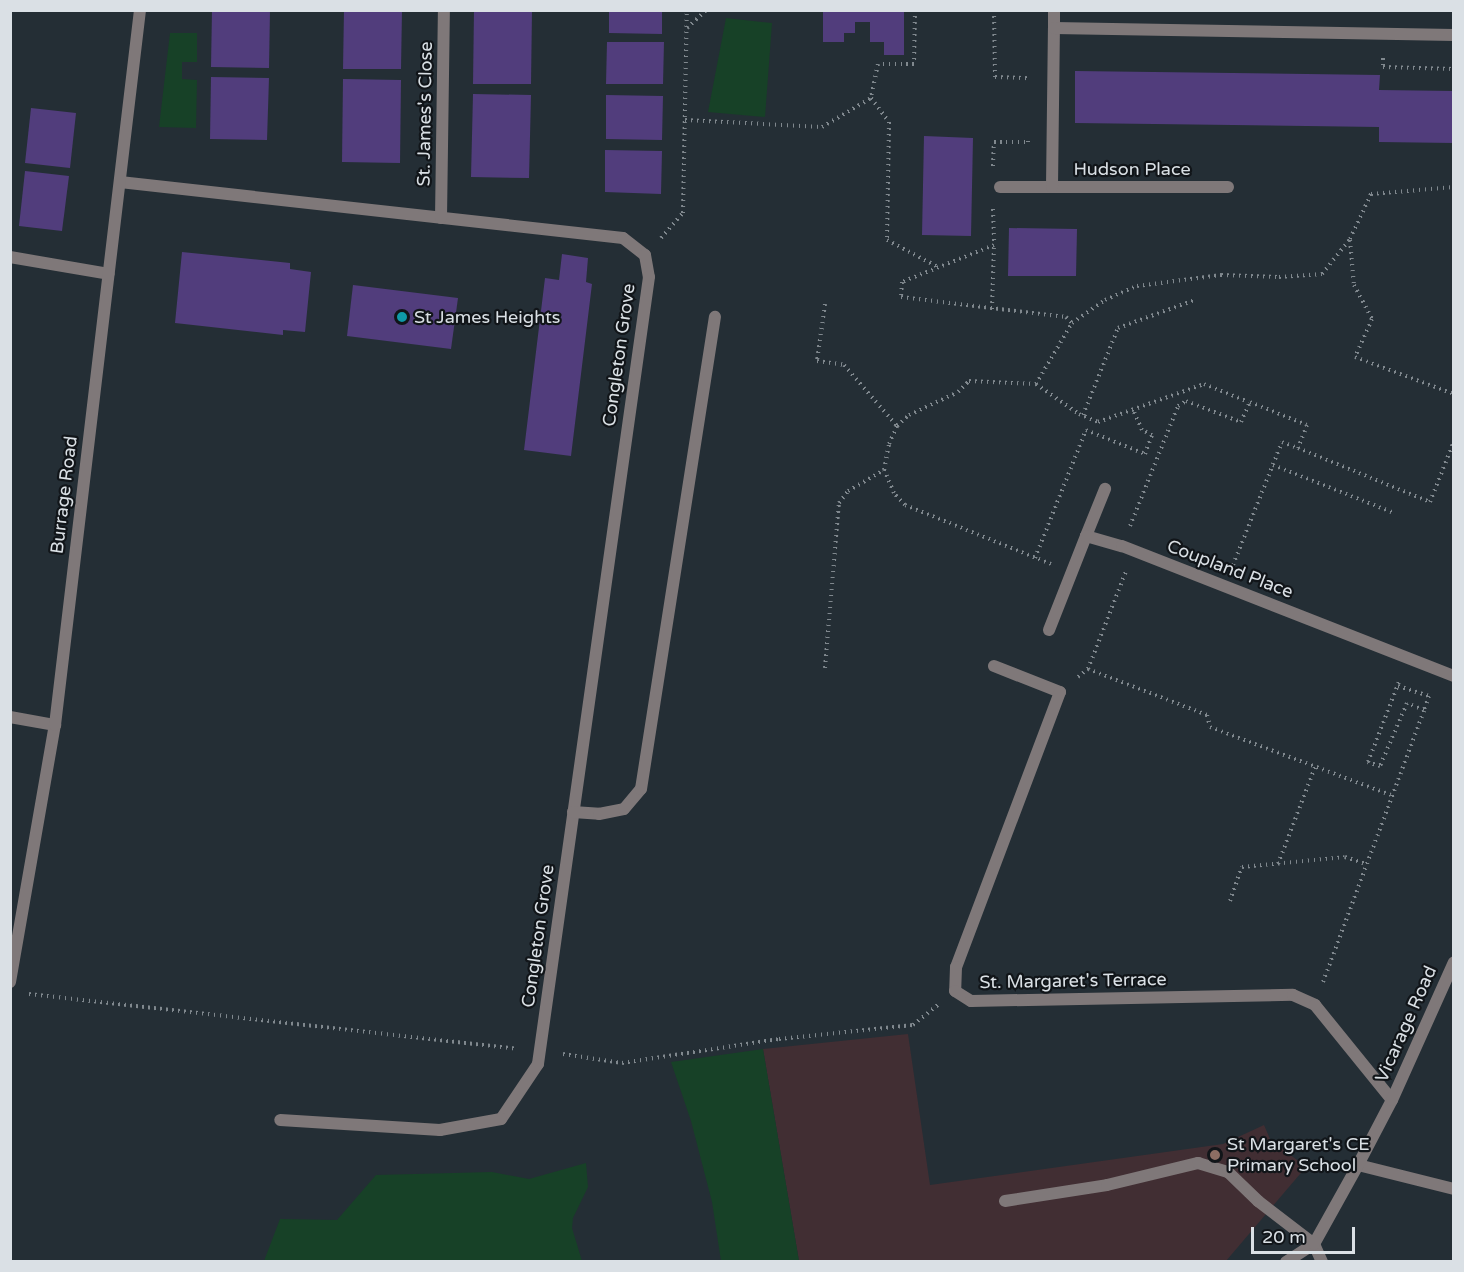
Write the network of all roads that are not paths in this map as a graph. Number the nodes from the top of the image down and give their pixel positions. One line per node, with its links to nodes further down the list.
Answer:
1 (140, 10): 6 (street, Burrage Road)
2 (444, 10): 10 (street, St. James's Close)
3 (1054, 10): 4 (street, Hudson Place)
4 (1054, 28): 5 (street); 8 (street, Hudson Place)
5 (1454, 34)
6 (120, 182): 10 (street); 12 (street, Burrage Road)
7 (1000, 187): 8 (street)
8 (1052, 187): 9 (street, Hudson Place)
9 (1228, 187)
10 (441, 218): 21 (street, Congleton Grove)
11 (10, 257): 12 (street)
12 (109, 274): 20 (street, Burrage Road)
13 (715, 317): 21 (street)
14 (1105, 489): 15 (street)
15 (1086, 536): 16 (street); 18 (street, Coupland Place)
16 (1049, 630)
17 (993, 666): 24 (street, St. Margaret's Terrace)
18 (1454, 676)
19 (10, 717): 20 (street)
20 (55, 725): 23 (street, Burrage Road)
21 (573, 812): 25 (street, Congleton Grove)
22 (1454, 962): 24 (street, Vicarage Road)
23 (10, 982)
24 (1392, 1100): 26 (street, Vicarage Road)
25 (279, 1120)
26 (1358, 1165): 27 (street); 29 (street, Vicarage Road)
27 (1454, 1189)
28 (1005, 1202): 29 (street)
29 (1314, 1244): 30 (street); 31 (street)
30 (1286, 1262)
31 (1322, 1262)

